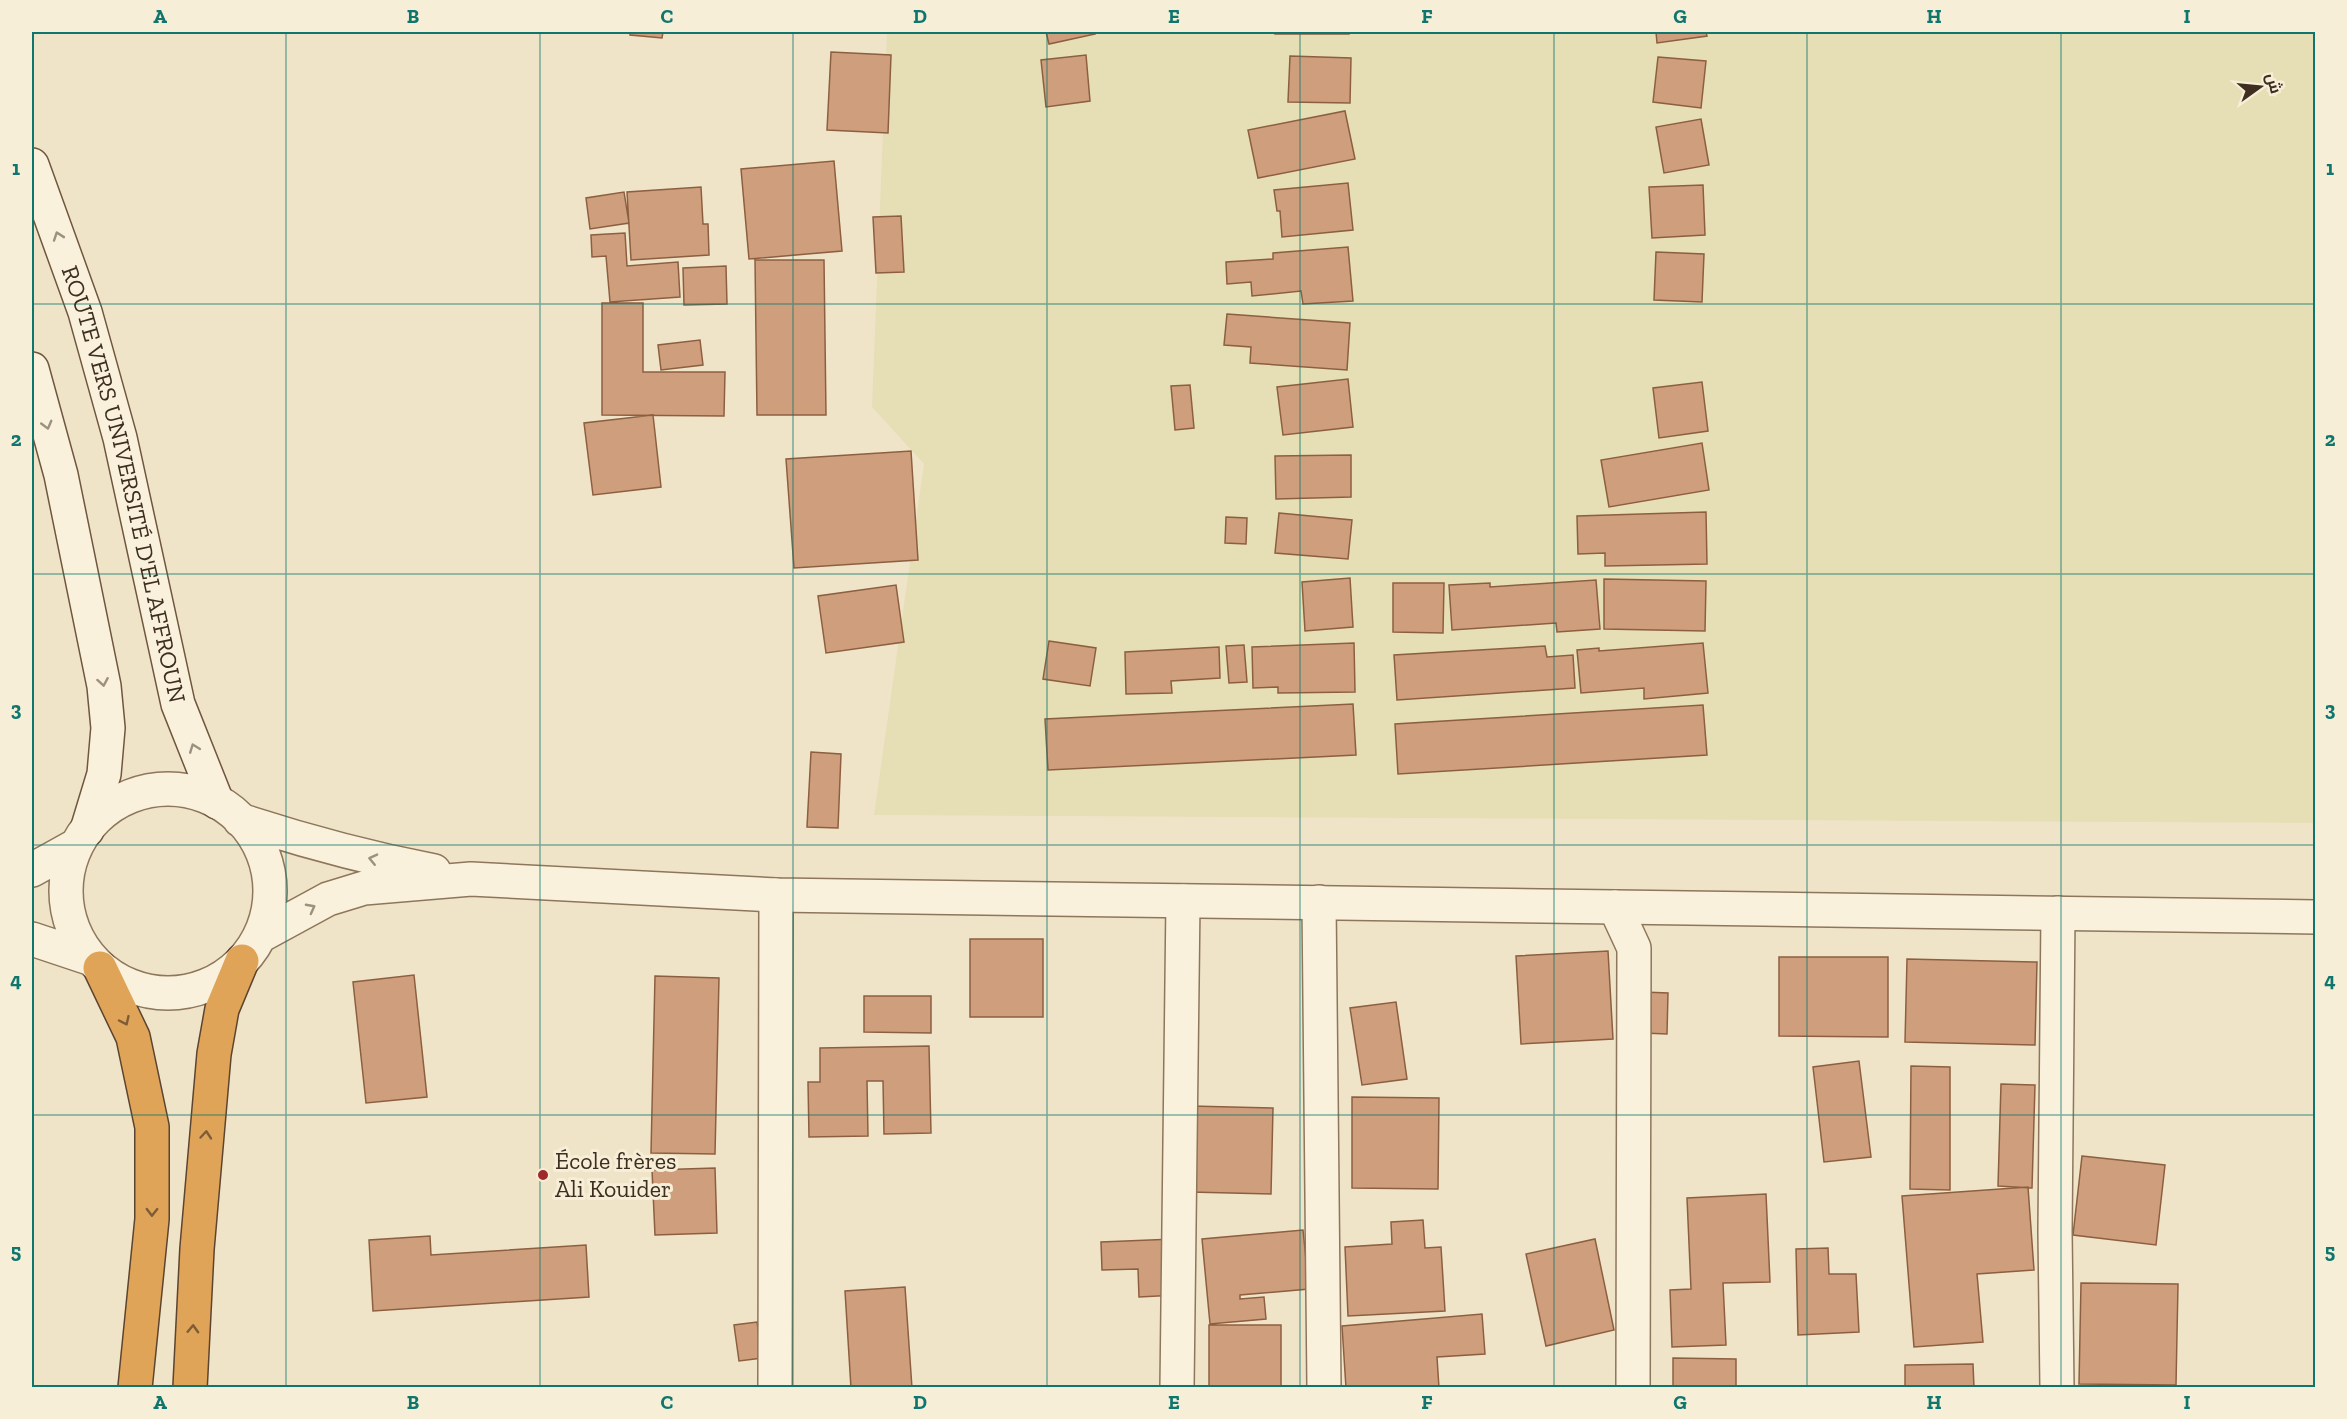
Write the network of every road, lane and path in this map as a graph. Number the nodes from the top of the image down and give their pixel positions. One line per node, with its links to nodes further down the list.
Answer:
1 (32, 165): 3 (street, ROUTE VERS UNIVERSITÉ D'EL AFFROUN, one-way to 1)
2 (32, 369): 4 (street, one-way to 4)
3 (229, 811): 4 (street); 6 (street, one-way to 3); 14 (street)
4 (82, 837): 5 (street); 15 (street)
5 (32, 870)
6 (471, 879): 7 (street); 14 (street, one-way to 6)
7 (776, 895): 8 (street); 18 (street)
8 (1183, 901): 9 (street); 19 (street)
9 (1319, 902): 10 (street); 20 (street)
10 (1615, 907): 11 (street); 21 (street)
11 (2058, 913): 12 (street); 22 (street)
12 (2316, 917)
13 (32, 939): 15 (street)
14 (251, 949): 15 (street); 17 (highway, one-way to 14)
15 (96, 964): 16 (highway, one-way to 16)
16 (135, 1388)
17 (190, 1388)
18 (775, 1388)
19 (1177, 1388)
20 (1324, 1388)
21 (1634, 1388)
22 (2057, 1388)

